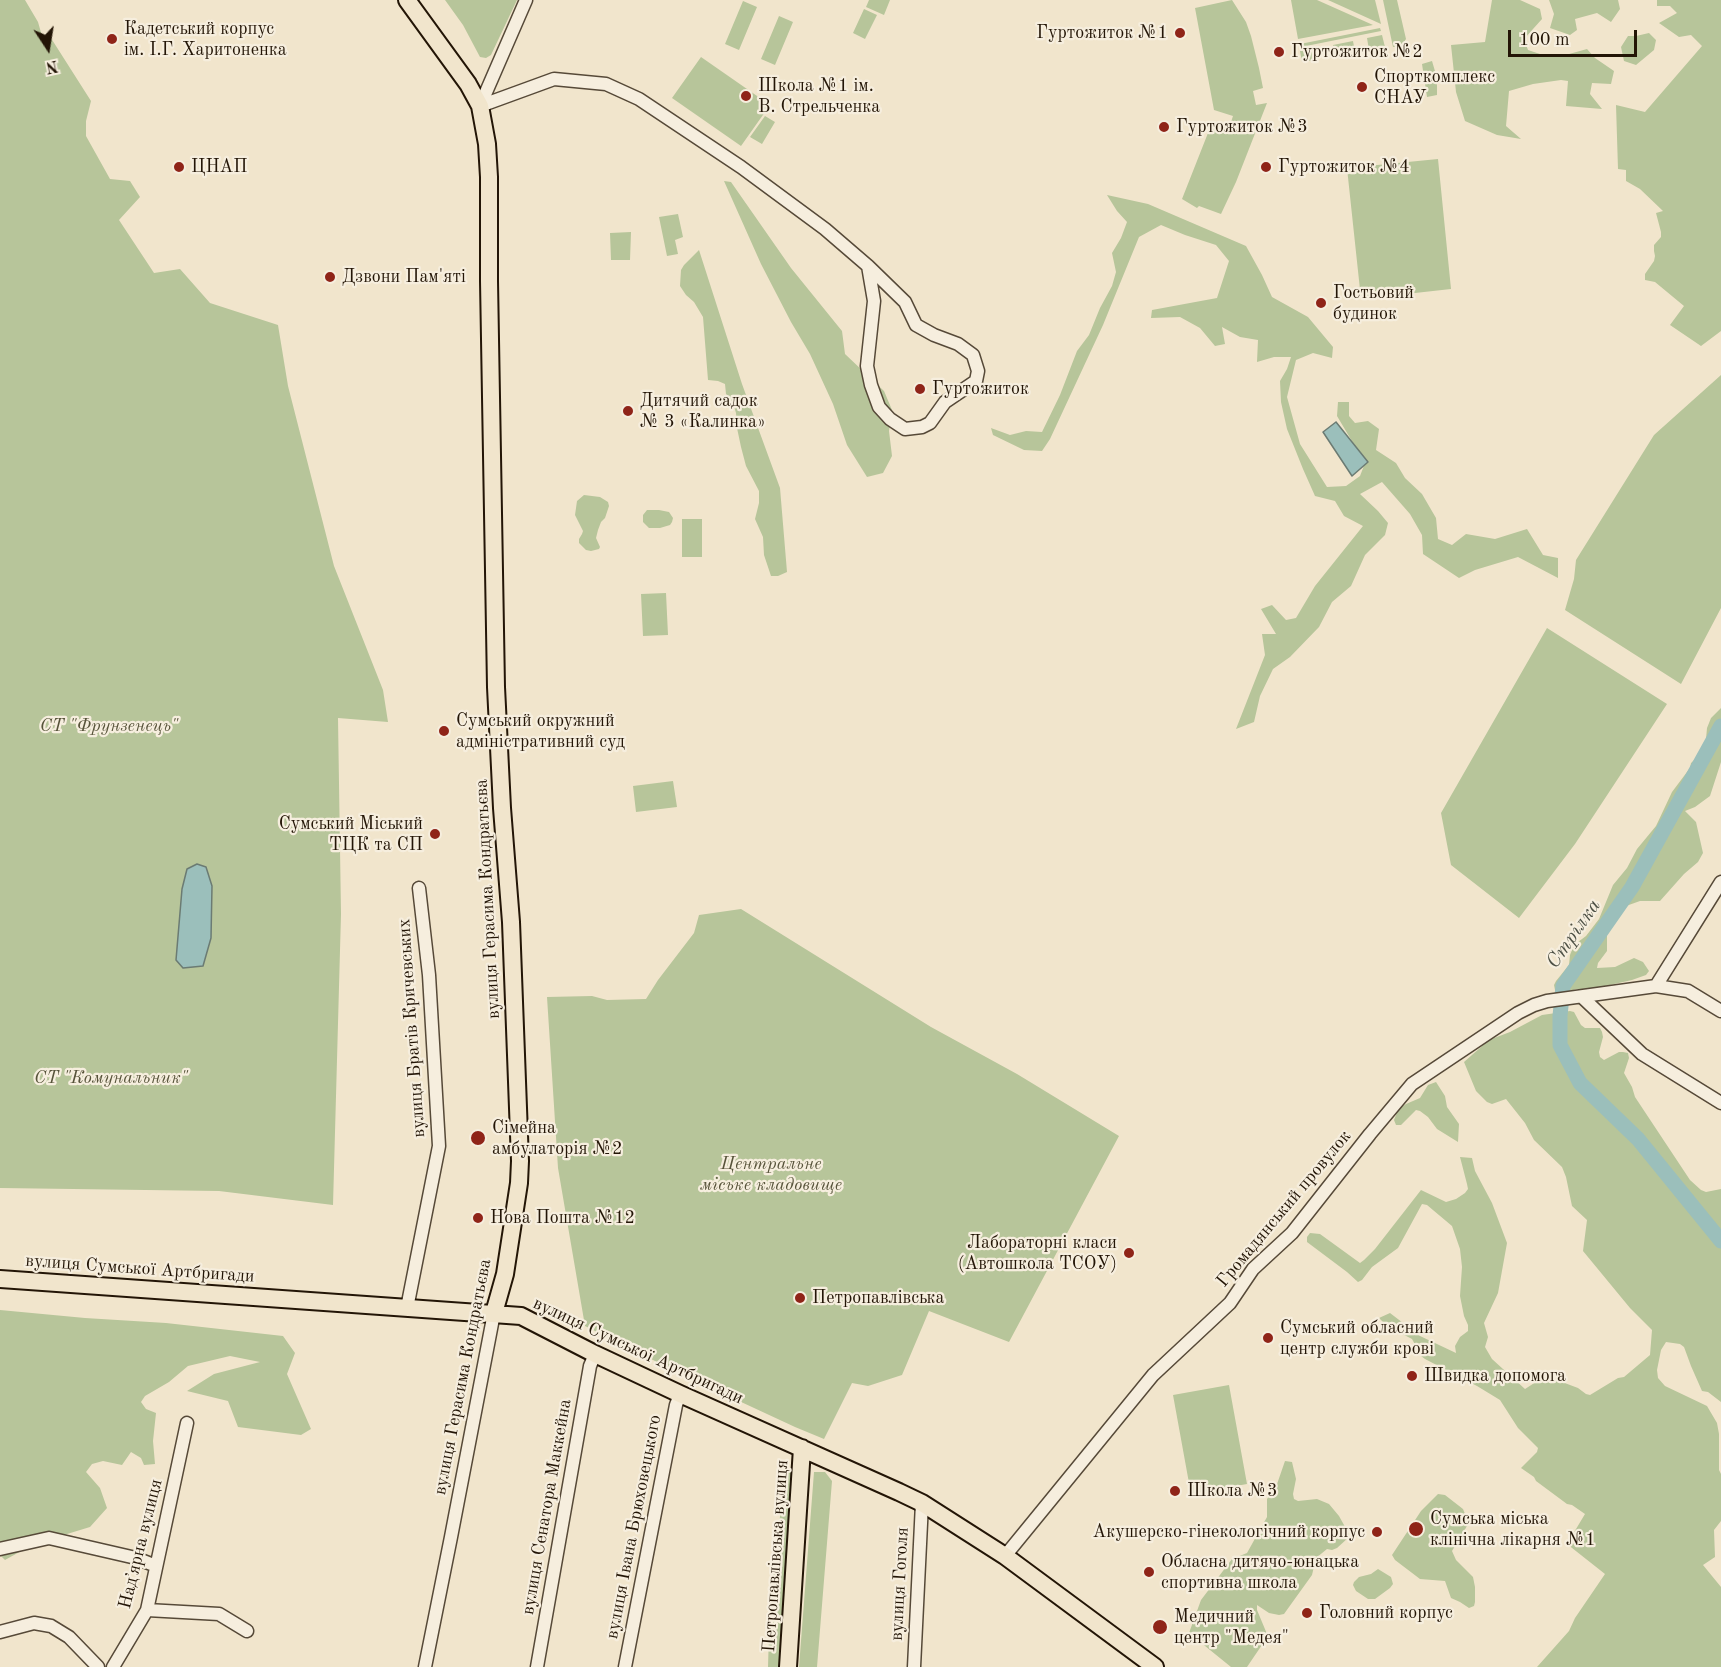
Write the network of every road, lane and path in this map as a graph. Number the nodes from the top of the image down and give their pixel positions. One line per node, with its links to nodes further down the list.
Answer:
1 (407, 0): 3 (main road, вулиця Герасима Кондратьєва)
2 (526, 0): 3 (street)
3 (480, 106): 4 (street); 13 (main road, вулиця Герасима Кондратьєва)
4 (868, 266): 4 (street)
5 (1721, 882): 7 (street)
6 (419, 888): 12 (street, вулиця Братів Кричевських)
7 (1656, 986): 8 (street, Громадянський провулок); 9 (street, Громадянський провулок)
8 (1576, 997): 10 (street); 20 (street, Громадянський провулок)
9 (1721, 1011)
10 (1721, 1103)
11 (0, 1279): 12 (main road, вулиця Сумської Артбригади)
12 (407, 1308): 13 (main road, вулиця Сумської Артбригади)
13 (494, 1313): 14 (main road, вулиця Сумської Артбригади); 27 (street, вулиця Герасима Кондратьєва)
14 (595, 1354): 15 (main road, вулиця Сумської Артбригади); 28 (street, вулиця Сенатора Маккейна)
15 (680, 1394): 17 (main road, вулиця Сумської Артбригади); 29 (street, вулиця Івана Брюховецького)
16 (187, 1423): 21 (street, Надʼярна вулиця)
17 (802, 1448): 18 (main road, вулиця Сумської Артбригади); 30 (main road, Петропавлівська вулиця)
18 (922, 1503): 20 (main road, вулиця Сумської Артбригади); 31 (street, вулиця Гоголя)
19 (0, 1549): 21 (street)
20 (1005, 1556): 32 (main road, вулиця Сумської Артбригади)
21 (156, 1566): 22 (street, Надʼярна вулиця)
22 (147, 1610): 23 (street); 26 (street, Надʼярна вулиця)
23 (248, 1631)
24 (0, 1632): 25 (street)
25 (98, 1667)
26 (113, 1667)
27 (425, 1667)
28 (537, 1667)
29 (625, 1667)
30 (788, 1667)
31 (914, 1667)
32 (1155, 1667)

